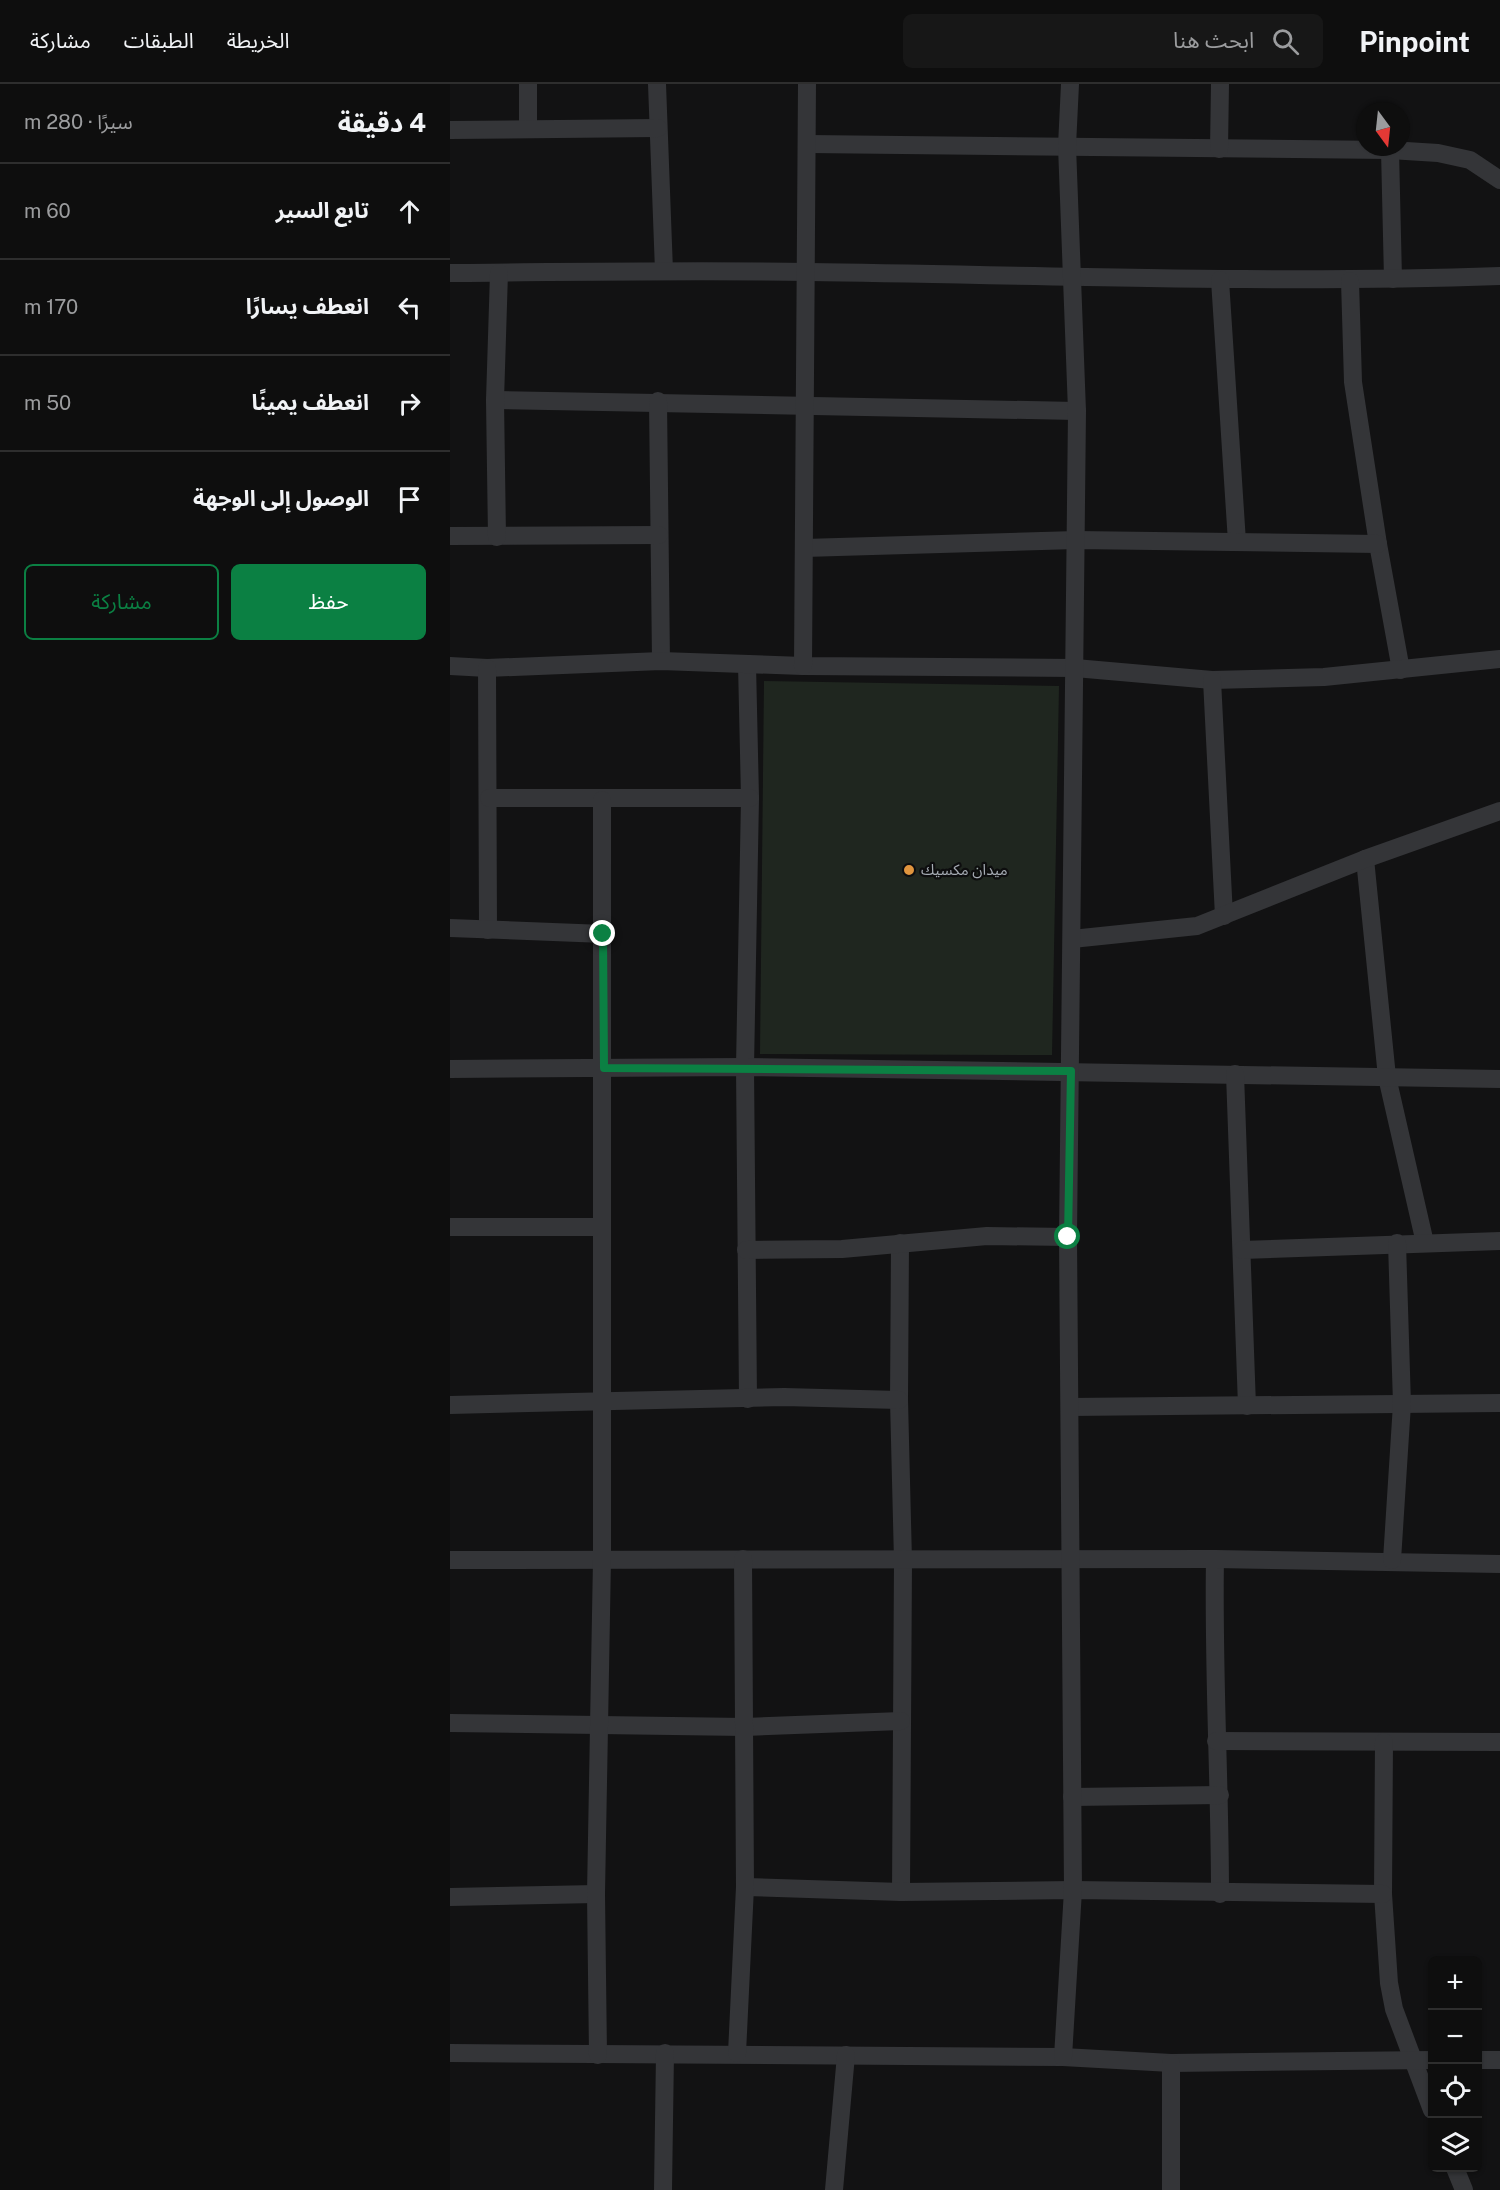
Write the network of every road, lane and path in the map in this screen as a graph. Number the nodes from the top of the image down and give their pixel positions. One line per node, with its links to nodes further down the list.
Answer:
1 (528, 84): 6 (street)
2 (657, 84): 7 (street)
3 (807, 84): 9 (street)
4 (1070, 84): 10 (street)
5 (1220, 84): 11 (street)
6 (528, 128): 7 (street); 8 (street)
7 (658, 128): 16 (street)
8 (450, 130)
9 (808, 144): 10 (street); 17 (street)
10 (1067, 146): 11 (street); 20 (street)
11 (1219, 149): 12 (street)
12 (1356, 150)
13 (1410, 151): 15 (street)
14 (1390, 156): 21 (street)
15 (1500, 180)
16 (664, 271): 17 (street); 19 (street)
17 (807, 272): 20 (street); 27 (street)
18 (450, 273): 19 (street)
19 (499, 273): 25 (street)
20 (1074, 278): 22 (street); 28 (street)
21 (1393, 279): 23 (street); 24 (street)
22 (1220, 280): 24 (street); 33 (street)
23 (1499, 280)
24 (1350, 281): 34 (street)
25 (495, 400): 26 (street); 31 (street)
26 (658, 401): 27 (street); 29 (street)
27 (806, 405): 28 (street); 35 (street)
28 (1077, 411): 32 (street)
29 (659, 535): 31 (street); 37 (street)
30 (450, 536): 31 (street)
31 (496, 537)
32 (1076, 540): 33 (street); 35 (street); 42 (street)
33 (1237, 542): 34 (street)
34 (1378, 544): 43 (street)
35 (804, 548): 40 (street)
36 (1500, 659): 43 (street)
37 (661, 662): 38 (street); 41 (street)
38 (747, 664): 40 (street); 46 (street)
39 (450, 666): 41 (street)
40 (803, 666): 42 (street)
41 (488, 668): 45 (street)
42 (1075, 668): 44 (street); 54 (street)
43 (1401, 670): 44 (street)
44 (1212, 680): 50 (street)
45 (489, 798): 47 (street); 52 (street)
46 (750, 798): 47 (street); 55 (street)
47 (602, 800): 53 (street)
48 (1500, 811): 49 (street)
49 (1365, 859): 50 (street); 60 (street)
50 (1224, 916): 54 (street)
51 (450, 928): 52 (street)
52 (488, 930): 53 (street)
53 (603, 934): 56 (street)
54 (1072, 939): 58 (street)
55 (746, 1067): 56 (street); 58 (street); 69 (street)
56 (604, 1068): 57 (street); 63 (street)
57 (450, 1069)
58 (1071, 1071): 59 (street); 64 (street)
59 (1235, 1074): 60 (street); 70 (street)
60 (1387, 1077): 61 (street); 68 (street)
61 (1500, 1079)
62 (450, 1227): 63 (street)
63 (602, 1227): 73 (street)
64 (1068, 1237): 66 (street); 78 (street)
65 (1500, 1241): 68 (street)
66 (900, 1243): 69 (street); 72 (street)
67 (1397, 1243): 68 (street); 70 (street); 75 (street)
68 (1425, 1243)
69 (746, 1250): 71 (street)
70 (1242, 1250): 77 (street)
71 (748, 1399): 72 (street); 73 (street)
72 (899, 1400): 84 (street)
73 (600, 1403): 76 (street); 79 (street)
74 (1500, 1403): 75 (street)
75 (1402, 1404): 77 (street); 83 (street)
76 (450, 1405)
77 (1247, 1406): 78 (street)
78 (1070, 1407): 85 (street)
79 (602, 1559): 80 (street); 82 (street); 89 (street)
80 (742, 1559): 84 (street); 90 (street)
81 (1215, 1559): 83 (street); 85 (street); 91 (street)
82 (450, 1560)
83 (1392, 1560): 86 (street)
84 (903, 1561): 85 (street); 87 (street)
85 (1068, 1561): 95 (street)
86 (1500, 1564)
87 (902, 1722): 90 (street); 98 (street)
88 (450, 1723): 89 (street)
89 (597, 1724): 90 (street); 99 (street)
90 (745, 1727): 96 (street)
91 (1216, 1741): 92 (street); 94 (street)
92 (1384, 1742): 93 (street); 101 (street)
93 (1500, 1742)
94 (1220, 1795): 95 (street); 100 (street)
95 (1072, 1797): 97 (street)
96 (745, 1887): 98 (street); 104 (street)
97 (1073, 1890): 98 (street); 100 (street); 108 (street)
98 (901, 1892)
99 (596, 1894): 102 (street); 106 (street)
100 (1220, 1894): 101 (street)
101 (1383, 1894): 109 (street)
102 (450, 1897)
103 (450, 2053): 106 (street)
104 (737, 2053): 105 (street); 107 (street)
105 (665, 2054): 106 (street); 116 (street)
106 (598, 2055)
107 (846, 2055): 108 (street); 117 (street)
108 (1063, 2057): 113 (street)
109 (1413, 2060): 110 (street); 113 (street); 114 (street)
110 (1428, 2060)
111 (1482, 2060): 112 (street)
112 (1500, 2060)
113 (1171, 2063): 118 (street)
114 (1428, 2099)
115 (1457, 2172): 119 (street)
116 (663, 2190)
117 (834, 2190)
118 (1171, 2190)
119 (1464, 2190)

